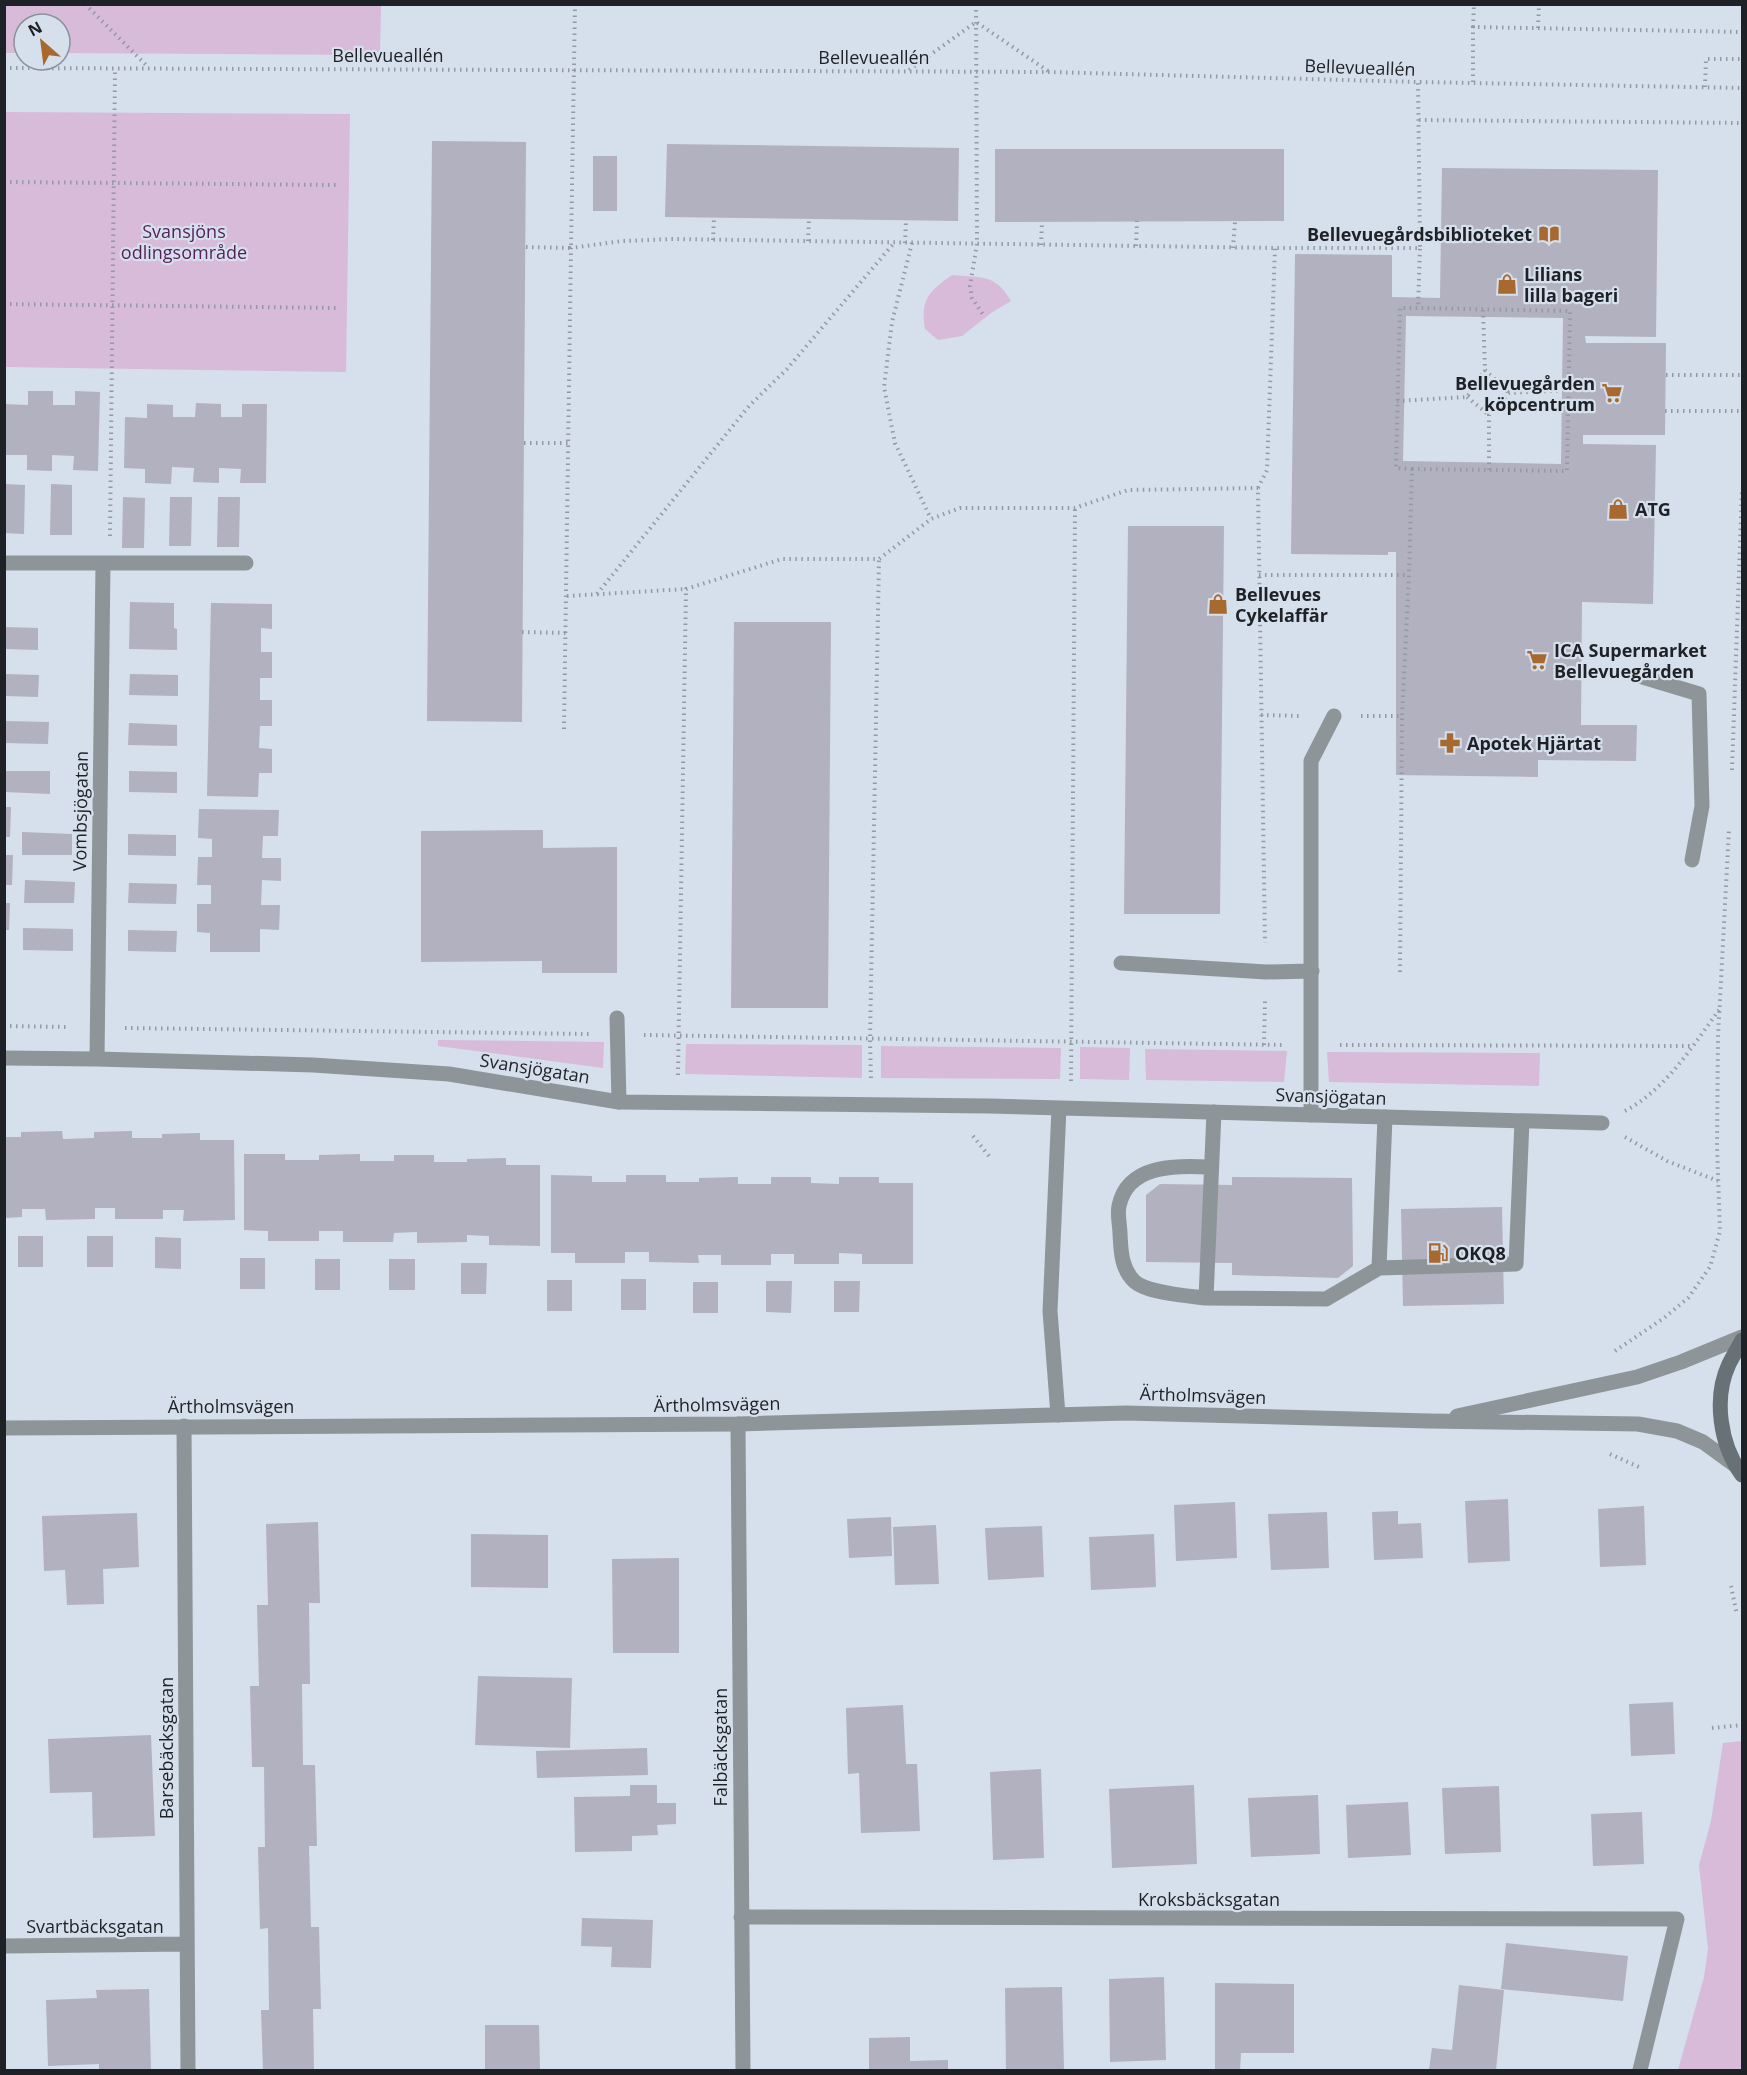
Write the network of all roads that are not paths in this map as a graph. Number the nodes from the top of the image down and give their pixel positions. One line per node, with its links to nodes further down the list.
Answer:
1 (4, 563): 2 (street)
2 (107, 563): 3 (street); 11 (street, Vombsjögatan)
3 (246, 563)
4 (1636, 675): 6 (street)
5 (1334, 716): 8 (street)
6 (1692, 860)
7 (1121, 963): 8 (street)
8 (1312, 971): 15 (street)
9 (617, 1018): 12 (street)
10 (4, 1058): 11 (street, Svansjögatan)
11 (97, 1059): 12 (street, Svansjögatan)
12 (619, 1101): 13 (street, Svansjögatan)
13 (1065, 1109): 14 (street, Svansjögatan); 23 (street)
14 (1214, 1112): 15 (street, Svansjögatan); 19 (street)
15 (1311, 1115): 16 (street, Svansjögatan)
16 (1385, 1117): 17 (street, Svansjögatan); 20 (street)
17 (1522, 1120): 18 (street, Svansjögatan); 20 (street)
18 (1602, 1123)
19 (1211, 1167): 21 (street); 21 (street)
20 (1379, 1268): 21 (street)
21 (1206, 1298)
22 (1743, 1338): 24 (street, Ärtholmsvägen); 28 (main road)
23 (1058, 1415): 24 (street, Ärtholmsvägen); 25 (street, Ärtholmsvägen)
24 (1429, 1421): 28 (street, Ärtholmsvägen)
25 (738, 1424): 26 (street, Ärtholmsvägen); 29 (street, Falbäcksgatan)
26 (184, 1426): 27 (street, Ärtholmsvägen); 30 (street, Barsebäcksgatan)
27 (4, 1428)
28 (1739, 1470)
29 (741, 1917): 33 (street, Falbäcksgatan); 34 (street, Kroksbäcksgatan)
30 (186, 1944): 31 (street, Svartbäcksgatan); 32 (street, Barsebäcksgatan)
31 (4, 1946)
32 (188, 2070)
33 (742, 2070)
34 (1640, 2070)

